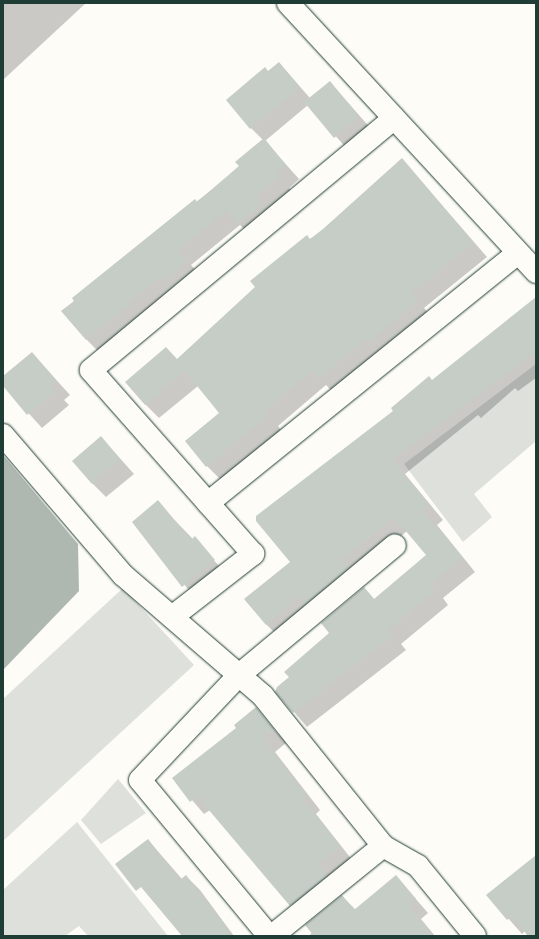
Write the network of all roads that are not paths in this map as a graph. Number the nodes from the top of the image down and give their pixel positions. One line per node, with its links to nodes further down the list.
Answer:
1 (288, 3): 2 (street)
2 (394, 118): 3 (street); 6 (street)
3 (518, 253): 4 (street); 6 (street)
4 (536, 272)
5 (3, 435): 8 (street)
6 (208, 503): 8 (street)
7 (395, 545): 9 (street)
8 (172, 617): 9 (street)
9 (238, 676): 10 (street); 11 (street)
10 (383, 846): 11 (street); 12 (street)
11 (271, 936)
12 (475, 936)

